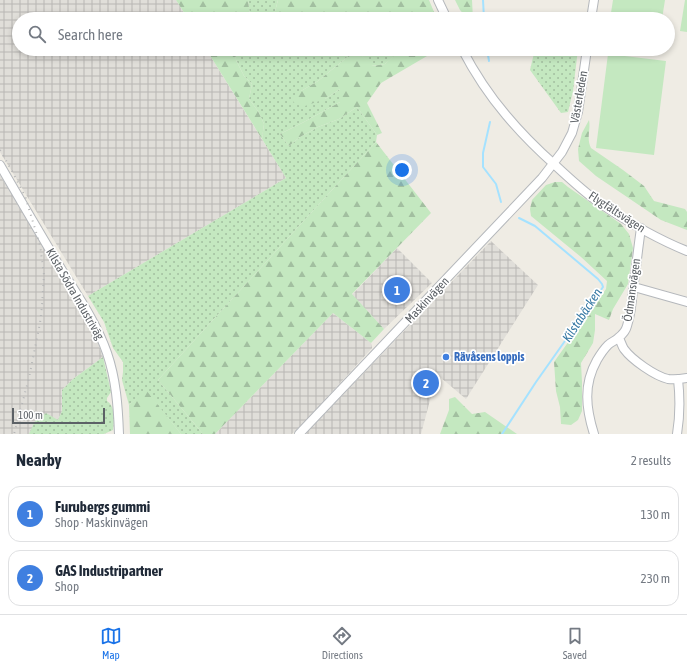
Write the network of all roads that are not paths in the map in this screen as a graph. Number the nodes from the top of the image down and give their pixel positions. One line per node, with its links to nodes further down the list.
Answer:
1 (438, 0): 3 (street)
2 (594, 0): 4 (street)
3 (444, 12)
4 (592, 12)
5 (466, 56): 7 (street, Flygfältsvägen)
6 (586, 56): 7 (street, Västerleden)
7 (553, 164): 9 (street, Flygfältsvägen); 17 (street, Maskinvägen)
8 (0, 166): 16 (street, Kilsta Södra Industriväg)
9 (642, 228): 10 (street, Flygfältsvägen); 11 (street, Ödmansvägen)
10 (687, 251)
11 (634, 287): 12 (street); 13 (street, Ödmansvägen)
12 (687, 302)
13 (619, 338): 15 (street); 18 (street, Ödmansvägen)
14 (687, 378): 15 (street)
15 (678, 380): 19 (street)
16 (119, 434)
17 (299, 434)
18 (594, 434)
19 (677, 434)

